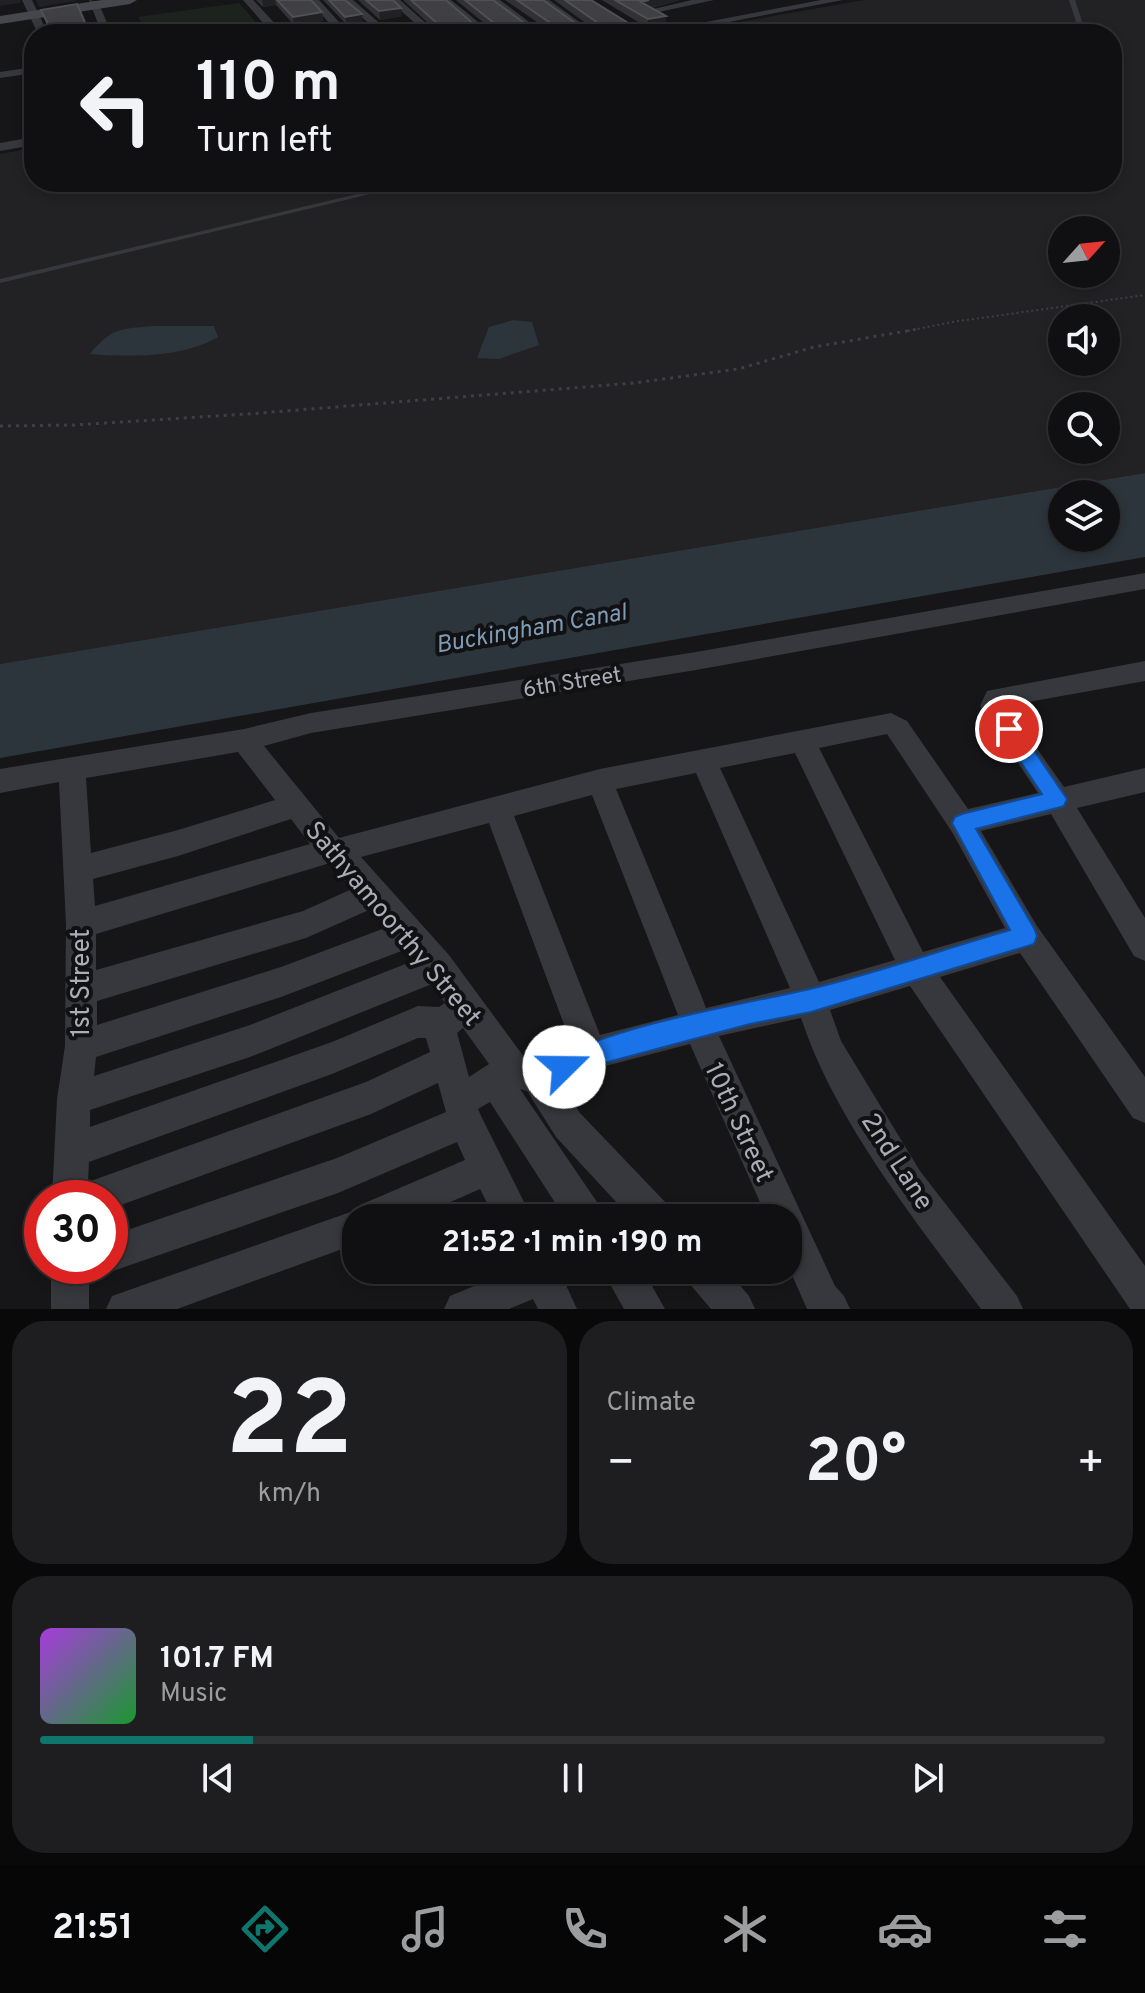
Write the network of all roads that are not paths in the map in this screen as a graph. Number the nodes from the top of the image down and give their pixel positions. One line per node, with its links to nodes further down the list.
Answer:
1 (130, 0): 14 (main road)
2 (248, 0): 23 (street)
3 (314, 0): 24 (street)
4 (351, 0): 25 (street)
5 (394, 0): 26 (street)
6 (445, 0): 27 (street)
7 (493, 0): 28 (street)
8 (542, 0): 29 (street)
9 (707, 0): 15 (street); 21 (street)
10 (745, 0): 19 (street)
11 (786, 0): 18 (street)
12 (838, 0): 18 (street)
13 (1072, 0): 33 (lane)
14 (90, 2): 17 (main road); 22 (street)
15 (688, 2): 16 (street)
16 (674, 6): 30 (street); 31 (street)
17 (30, 8): 20 (main road)
18 (802, 8): 19 (street)
19 (773, 13): 21 (street)
20 (0, 17)
21 (740, 19): 32 (street)
22 (102, 24)
23 (268, 24)
24 (335, 24)
25 (375, 24)
26 (422, 24)
27 (475, 24)
28 (526, 24)
29 (577, 24)
30 (677, 24)
31 (706, 24)
32 (713, 24)
33 (1080, 24)
34 (24, 71): 35 (street)
35 (0, 75)
36 (24, 143): 37 (street)
37 (0, 147)
38 (375, 192): 39 (lane)
39 (0, 281)
40 (1145, 581): 42 (street, 6th Street)
41 (1145, 671): 49 (street)
42 (244, 740): 45 (street, 6th Street); 50 (street, Sathyamoorthy Street)
43 (803, 743): 44 (street); 52 (street); 61 (street)
44 (704, 761): 48 (street); 63 (street, 2nd Lane)
45 (72, 768): 47 (street, 6th Street); 54 (street, 1st Street)
46 (1145, 780): 49 (street)
47 (0, 781)
48 (600, 781): 51 (street); 65 (street, 10th Street)
49 (1057, 799): 52 (street); 59 (street)
50 (296, 805): 53 (street, Sathyamoorthy Street); 54 (street)
51 (497, 807): 53 (street); 67 (street)
52 (962, 823): 58 (street)
53 (334, 850): 55 (street, Sathyamoorthy Street); 56 (street)
54 (76, 870): 56 (street, 1st Street)
55 (374, 893): 57 (street, Sathyamoorthy Street); 62 (street)
56 (81, 924): 62 (street, 1st Street)
57 (409, 934): 60 (street, Sathyamoorthy Street); 66 (street)
58 (1026, 936): 61 (street); 71 (street)
59 (1145, 946)
60 (438, 966): 64 (street, Sathyamoorthy Street); 70 (street)
61 (916, 969): 63 (street); 89 (street)
62 (81, 990): 66 (street, 1st Street)
63 (811, 1000): 65 (street); 96 (street, 2nd Lane)
64 (456, 1014): 68 (street); 69 (street, Sathyamoorthy Street); 73 (street)
65 (696, 1026): 67 (street); 81 (street, 10th Street)
66 (81, 1046): 70 (street, 1st Street)
67 (591, 1054): 69 (street)
68 (448, 1061): 72 (street); 76 (street)
69 (515, 1076): 72 (street); 79 (street); 80 (street)
70 (74, 1099): 73 (street, 1st Street)
71 (1145, 1106)
72 (462, 1111): 74 (street); 83 (street)
73 (72, 1151): 75 (street, 1st Street)
74 (489, 1167): 77 (street); 78 (street)
75 (71, 1180)
76 (128, 1185)
77 (405, 1204)
78 (507, 1204)
79 (579, 1204)
80 (642, 1204)
81 (779, 1204)
82 (342, 1231): 91 (street)
83 (128, 1248)
84 (802, 1255): 95 (street)
85 (72, 1284): 90 (street)
86 (630, 1284): 93 (street)
87 (714, 1284): 94 (street)
88 (546, 1285): 92 (street)
89 (1145, 1298)
90 (70, 1309)
91 (125, 1309)
92 (463, 1309)
93 (646, 1309)
94 (736, 1309)
95 (831, 1309)
96 (1004, 1309)

